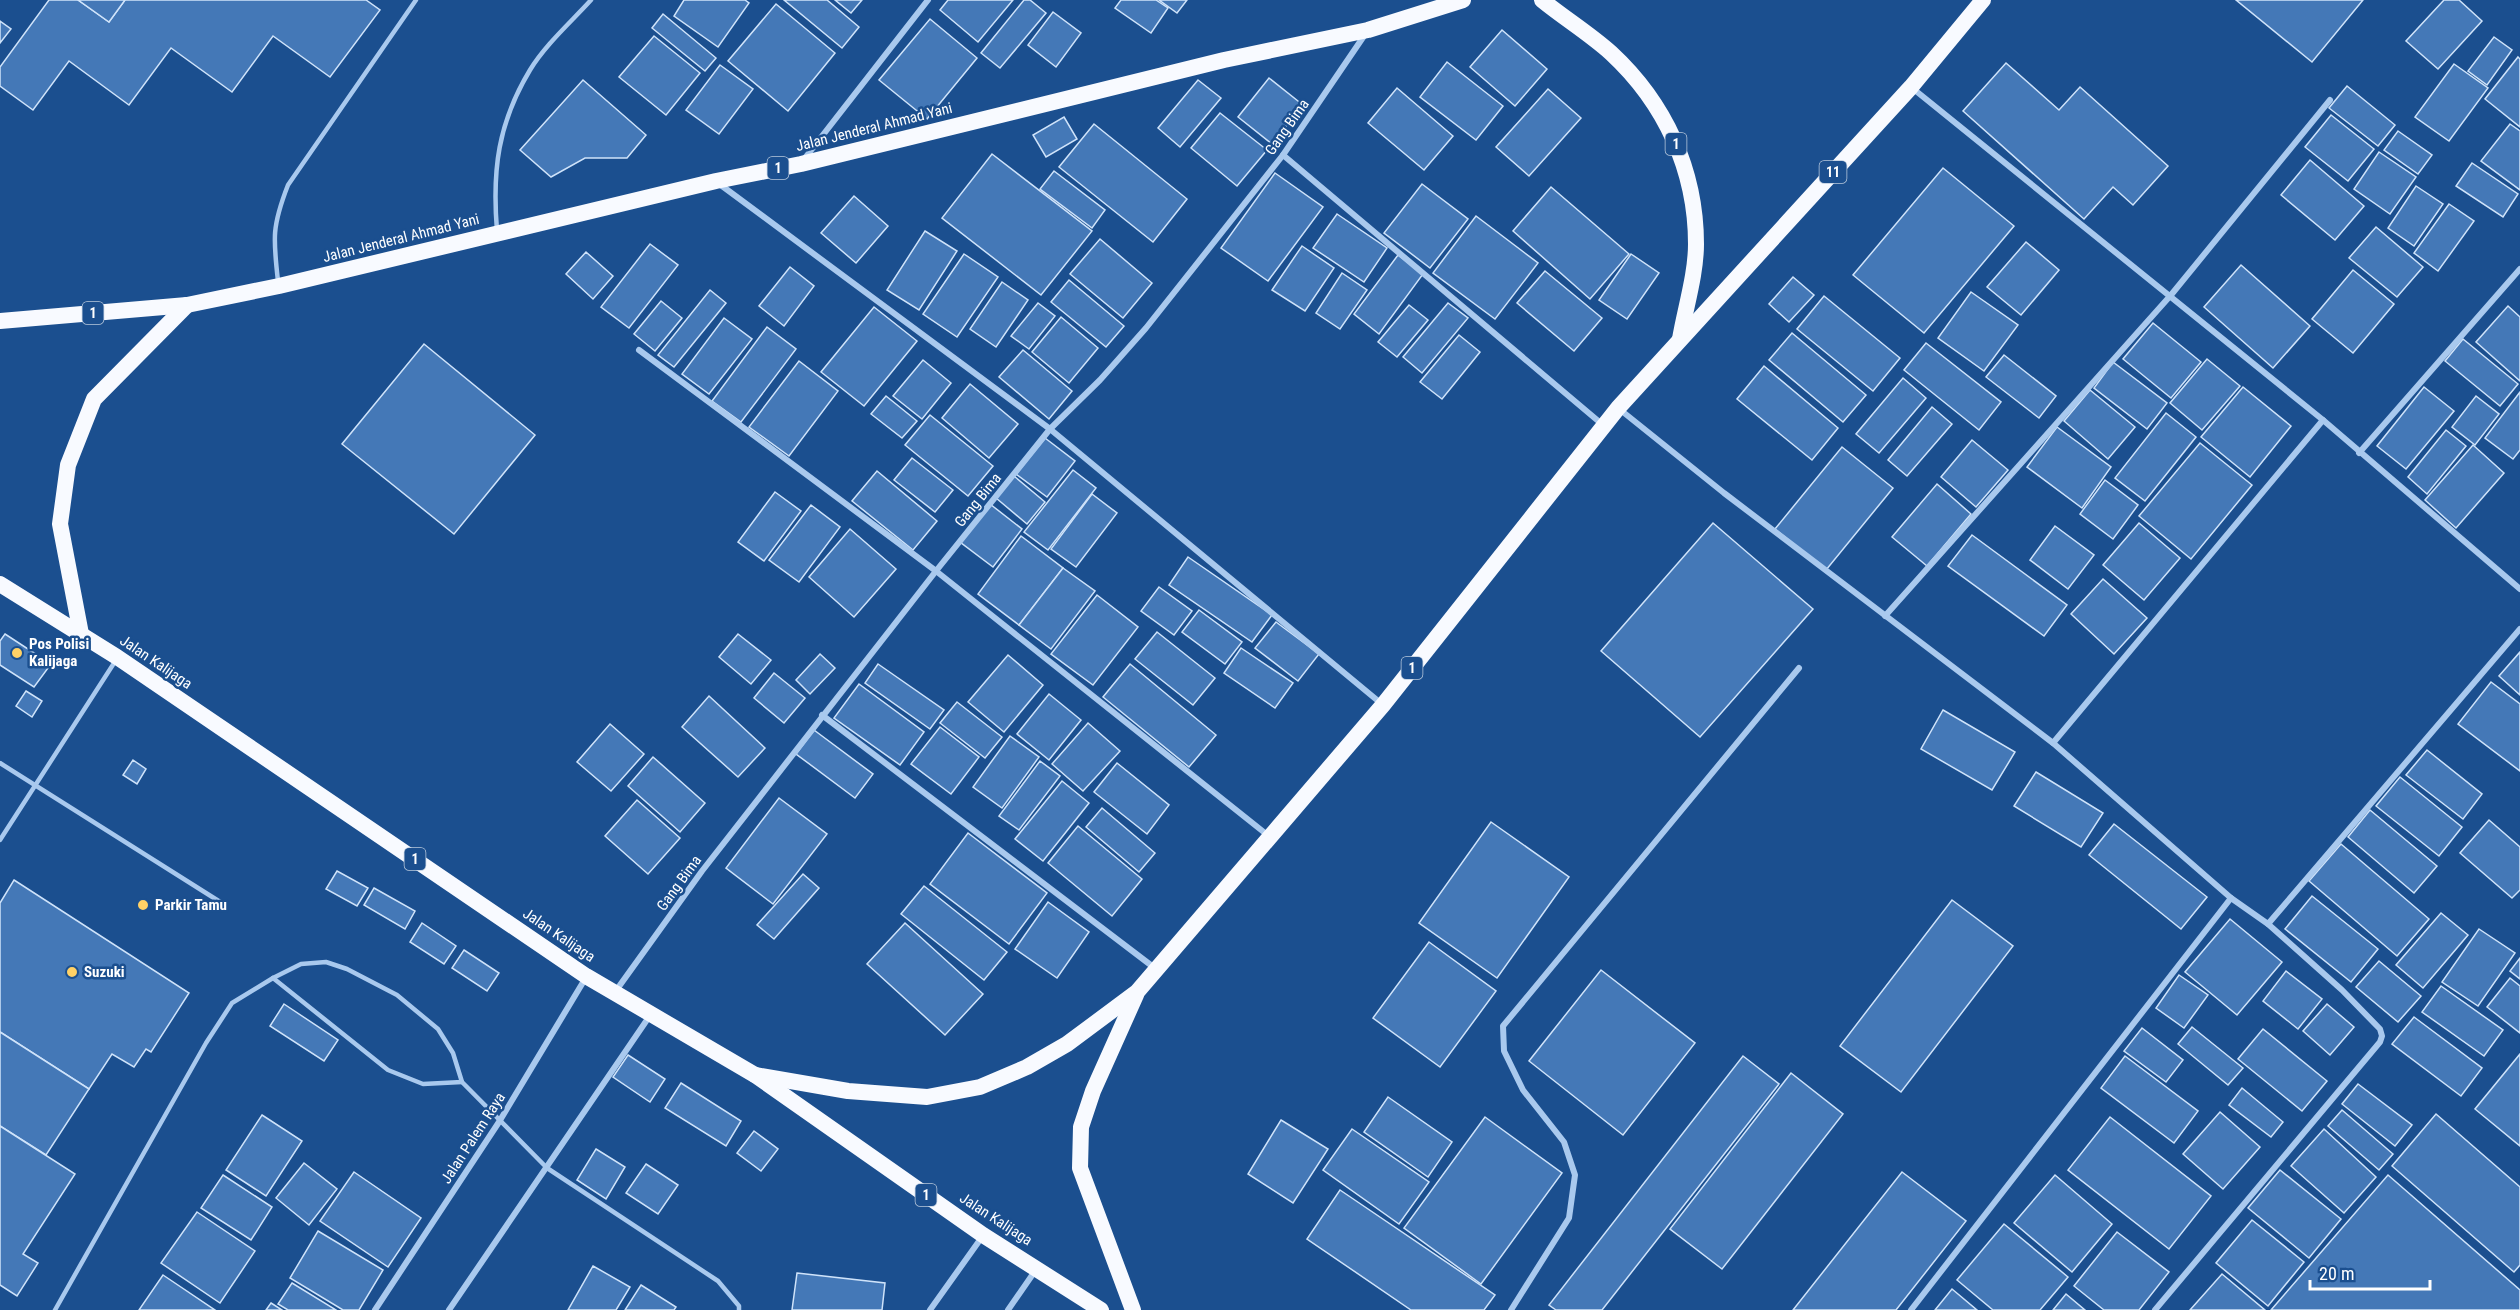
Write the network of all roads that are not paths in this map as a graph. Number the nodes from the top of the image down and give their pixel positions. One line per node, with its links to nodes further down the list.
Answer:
1 (416, 0): 15 (lane)
2 (591, 0): 13 (lane)
3 (928, 0): 11 (street)
4 (1463, 0): 7 (highway, Jalan Jenderal Ahmad Yani / 1)
5 (1542, 0): 19 (highway, 1)
6 (1983, 0): 8 (highway, 11)
7 (1368, 30): 10 (street, Gang Bima); 11 (highway, Jalan Jenderal Ahmad Yani / 1)
8 (1911, 87): 16 (street); 19 (highway, 11)
9 (2330, 100): 16 (street)
10 (1283, 155): 23 (street); 24 (street, Gang Bima)
11 (801, 164): 12 (highway, Jalan Jenderal Ahmad Yani / 1)
12 (716, 181): 13 (highway, Jalan Jenderal Ahmad Yani / 1); 24 (street)
13 (497, 233): 15 (highway, Jalan Jenderal Ahmad Yani / 1)
14 (2520, 269): 25 (street)
15 (279, 286): 17 (highway, Jalan Jenderal Ahmad Yani / 1)
16 (2171, 295): 22 (street); 29 (street)
17 (187, 305): 18 (highway, 1); 31 (highway)
18 (0, 321)
19 (1680, 340): 21 (highway, 1)
20 (639, 350): 26 (street)
21 (1618, 408): 23 (highway, 1); 29 (street)
22 (2324, 420): 25 (street); 36 (street)
23 (1604, 426): 34 (highway, 1)
24 (1050, 429): 26 (street, Gang Bima); 34 (street)
25 (2359, 453): 28 (street)
26 (936, 571): 35 (street, Gang Bima); 39 (street)
27 (0, 584): 31 (highway, Jalan Kalijaga / 1)
28 (2520, 589)
29 (1885, 616): 36 (street)
30 (2520, 629): 43 (street)
31 (81, 634): 32 (highway, Jalan Kalijaga / 1)
32 (117, 657): 38 (lane); 45 (highway, Jalan Kalijaga / 1)
33 (1799, 668): 64 (street)
34 (1383, 705): 39 (highway, 1)
35 (822, 715): 44 (street); 47 (street, Gang Bima)
36 (2053, 743): 41 (street)
37 (0, 763): 38 (lane)
38 (35, 785): 40 (lane); 42 (lane)
39 (1270, 838): 44 (highway, 1)
40 (0, 840)
41 (2231, 898): 43 (street); 65 (street)
42 (225, 905)
43 (2268, 924): 66 (street)
44 (1156, 969): 48 (highway, 1)
45 (586, 976): 47 (highway, Jalan Kalijaga / 1); 52 (street, Jalan Palem Raya)
46 (273, 978): 51 (lane); 51 (lane); 56 (lane)
47 (615, 992): 49 (highway, Jalan Kalijaga / 1)
48 (1137, 992): 50 (highway, 1); 63 (highway, 1)
49 (651, 1014): 50 (highway, Jalan Kalijaga / 1); 53 (street)
50 (754, 1075): 54 (highway, Jalan Kalijaga / 1)
51 (462, 1082): 52 (lane)
52 (499, 1122): 53 (lane); 57 (street, Jalan Palem Raya)
53 (547, 1168): 58 (street); 59 (lane)
54 (983, 1235): 55 (highway, Jalan Kalijaga / 1); 60 (street)
55 (1037, 1267): 61 (street); 62 (highway, Jalan Kalijaga / 1)
56 (55, 1310)
57 (375, 1310)
58 (449, 1310)
59 (739, 1310)
60 (930, 1310)
61 (1008, 1310)
62 (1101, 1310)
63 (1133, 1310)
64 (1511, 1310)
65 (1911, 1310)
66 (2156, 1310)

